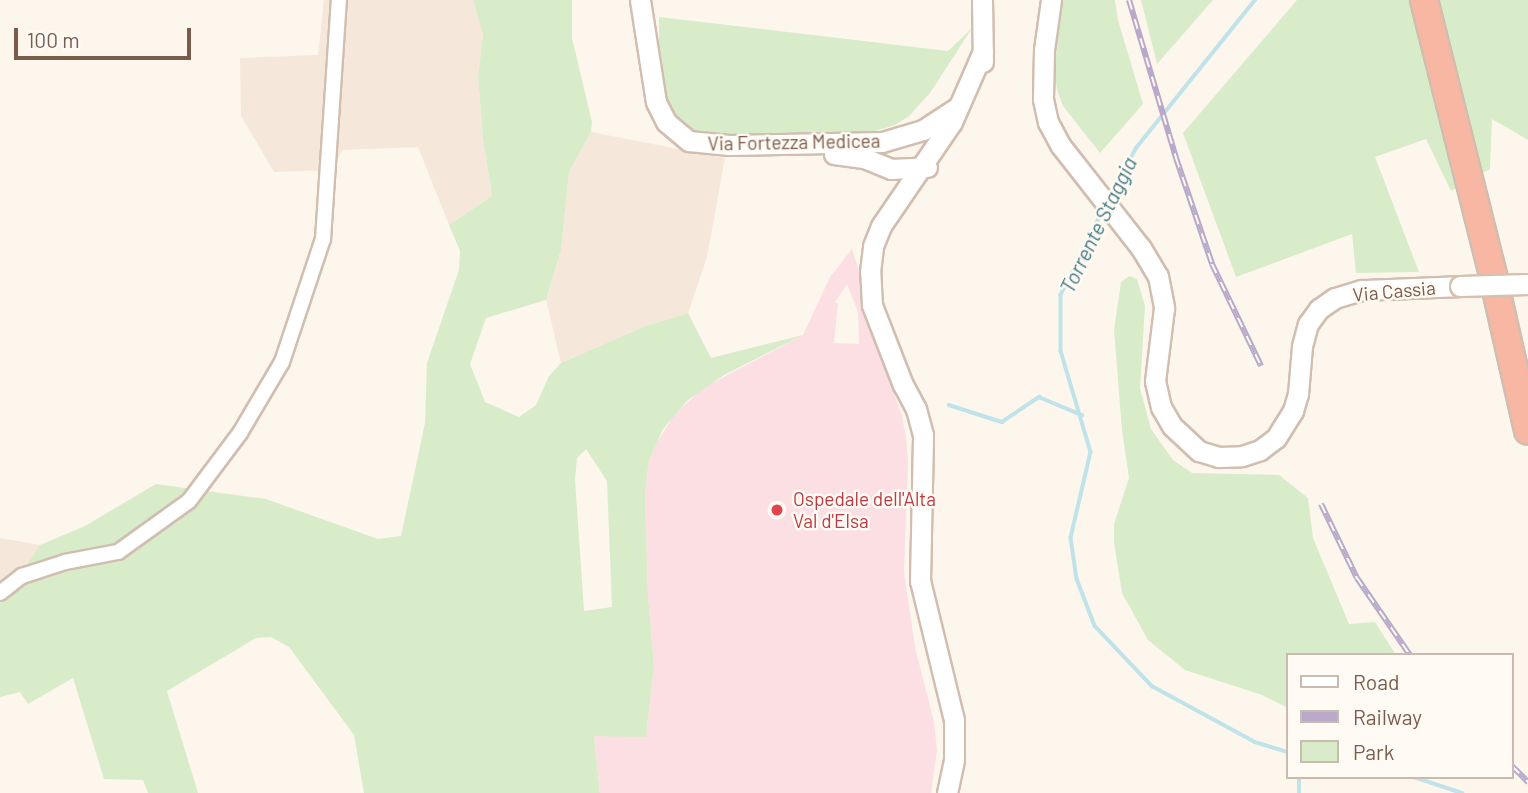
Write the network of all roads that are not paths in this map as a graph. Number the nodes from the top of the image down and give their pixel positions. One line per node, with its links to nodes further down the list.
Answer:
1 (339, 0): 17 (street)
2 (640, 0): 8 (main road, Via Fortezza Medicea)
3 (982, 0): 7 (main road)
4 (1051, 0): 12 (main road, Via Cassia, bridge)
5 (1424, 0): 12 (highway)
6 (1440, 0): 12 (highway)
7 (964, 113): 8 (main road, Via Fortezza Medicea); 9 (main road); 13 (main road)
8 (689, 141): 10 (main road)
9 (921, 167): 10 (main road); 11 (main road)
10 (885, 168): 11 (main road)
11 (899, 198): 13 (main road)
12 (1507, 284): 14 (highway); 16 (highway)
13 (880, 324): 15 (main road)
14 (1528, 374)
15 (903, 385): 18 (main road); 18 (main road)
16 (1528, 431)
17 (0, 593)
18 (945, 793)

